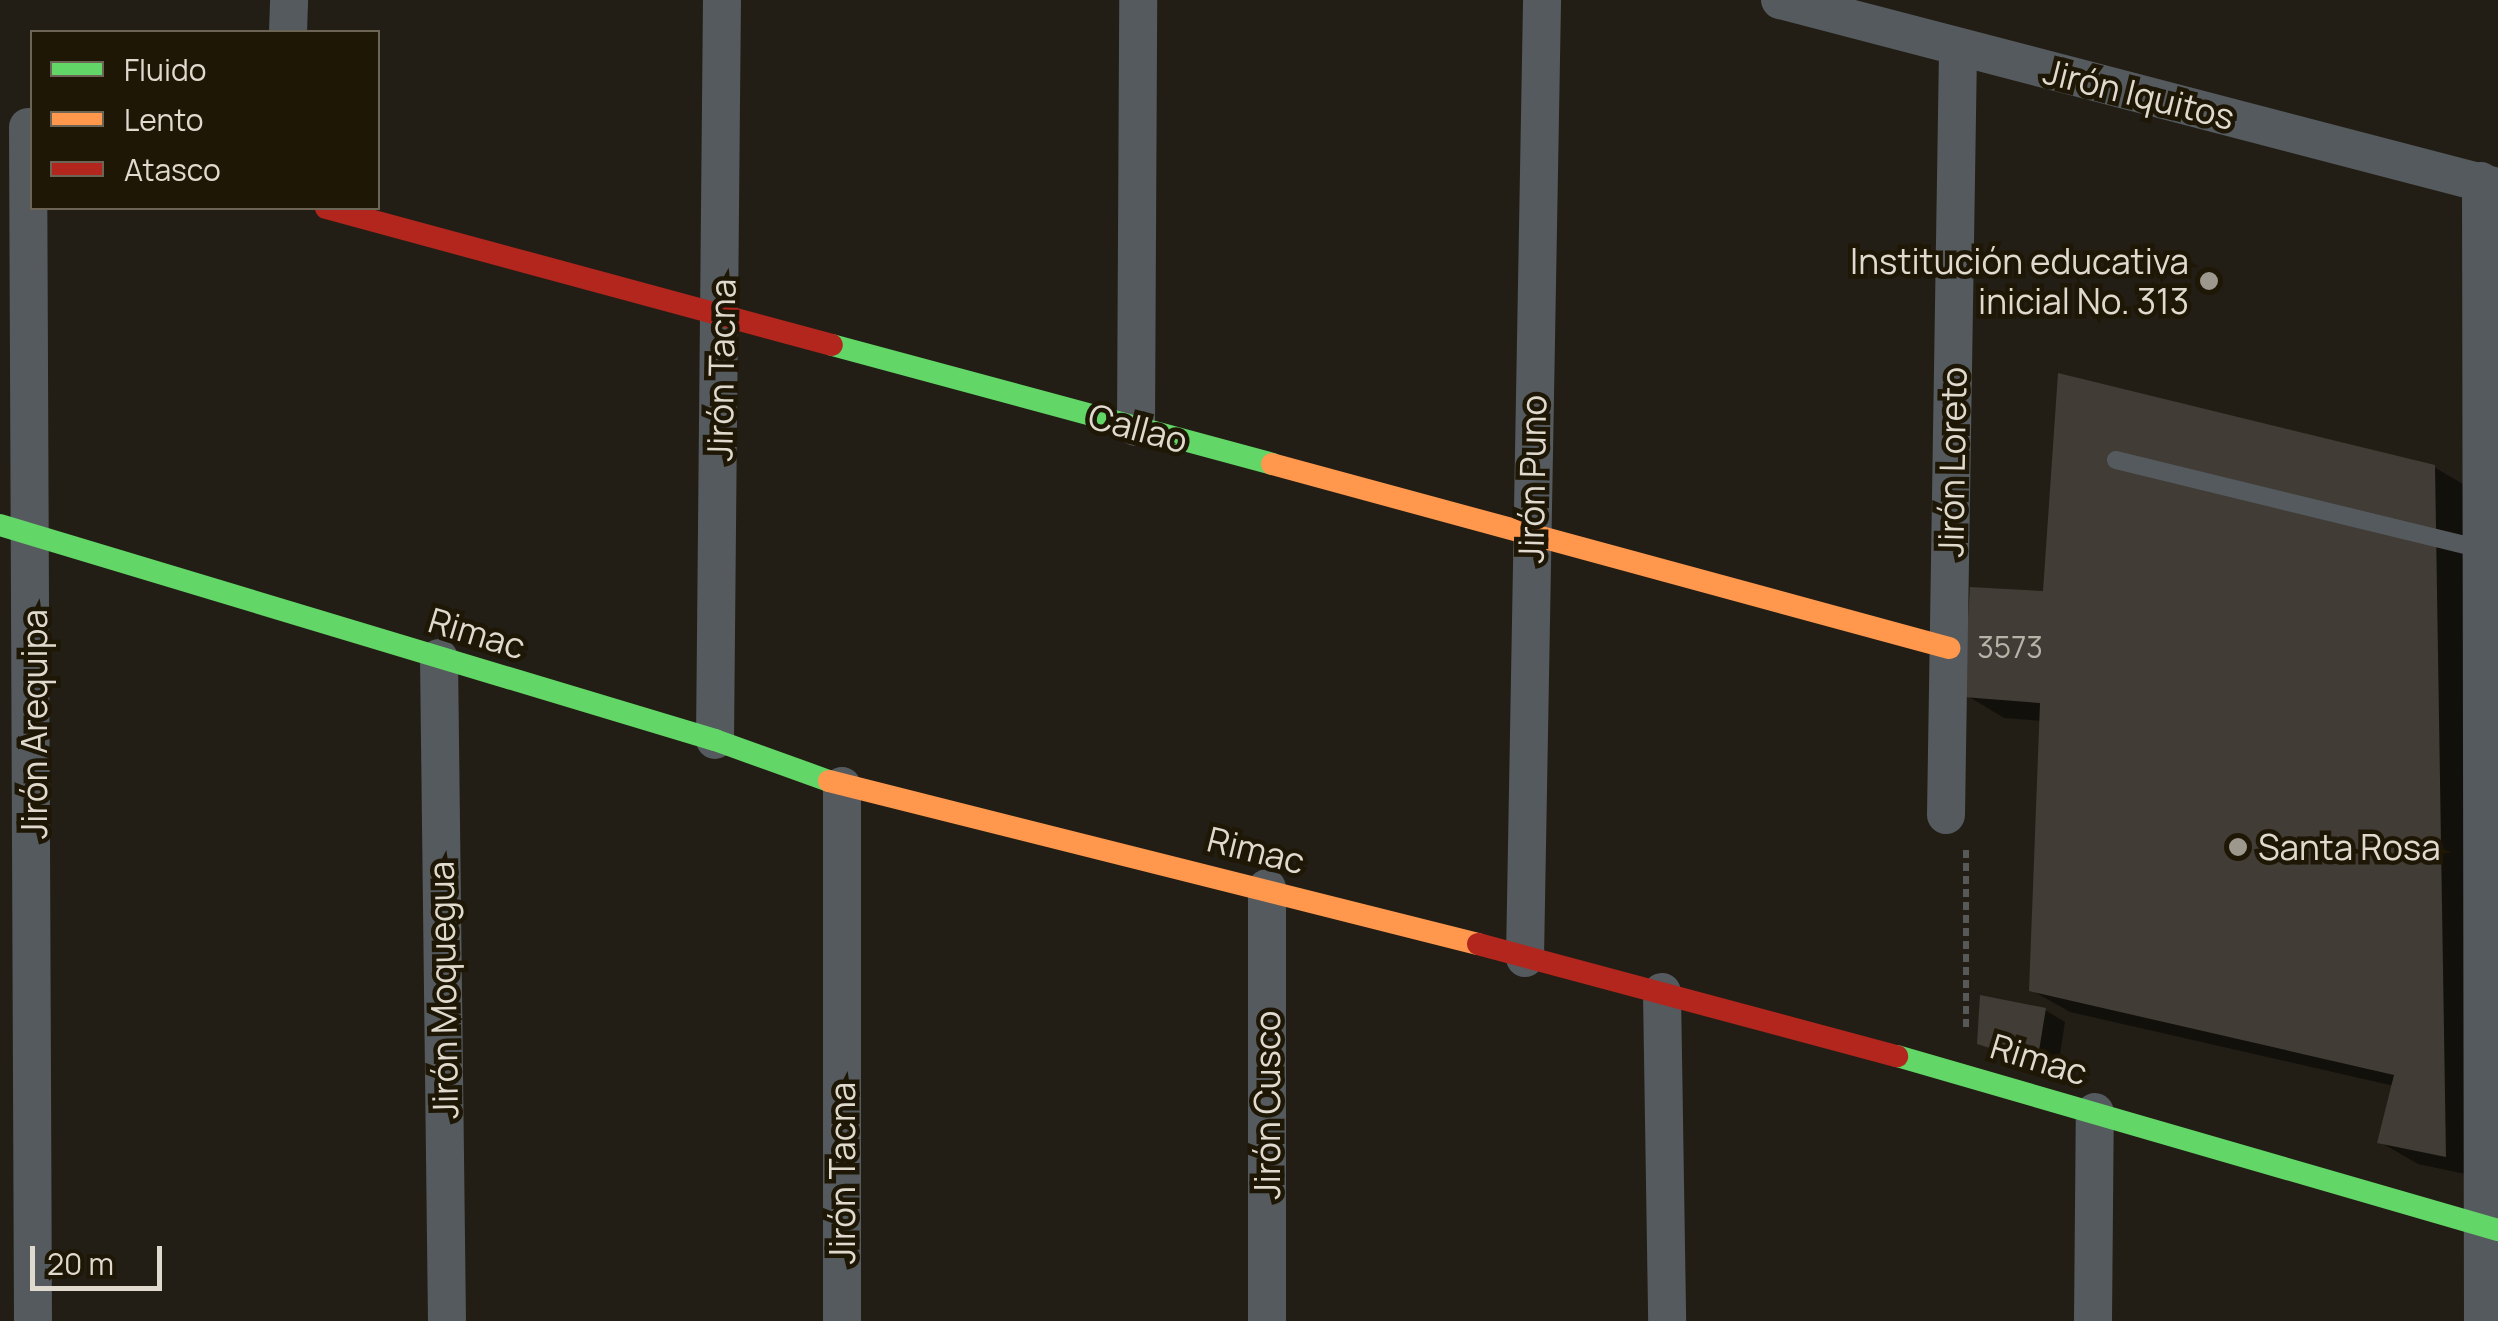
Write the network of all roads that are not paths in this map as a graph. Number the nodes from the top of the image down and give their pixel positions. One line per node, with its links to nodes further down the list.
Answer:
1 (289, 0): 6 (street)
2 (722, 0): 11 (street, Jirón Tacna)
3 (1138, 0): 12 (street)
4 (1542, 0): 15 (street, Jirón Puno)
5 (1780, 0): 7 (street, Jirón Iquitos)
6 (288, 30)
7 (1958, 48): 9 (street, Jirón Iquitos); 17 (street, Jirón Loreto)
8 (20, 124): 14 (street, Jirón Arequipa)
9 (2489, 184): 16 (street)
10 (333, 210): 11 (street, Callao)
11 (723, 315): 12 (street, Callao); 19 (street, Jirón Tacna)
12 (1136, 427): 15 (street, Callao)
13 (2116, 460): 16 (lane)
14 (17, 530): 18 (street, Rimac); 27 (street, Jirón Arequipa)
15 (1530, 534): 17 (street, Callao); 23 (street, Jirón Puno)
16 (2481, 549): 26 (street)
17 (1949, 648): 21 (street, Jirón Loreto)
18 (439, 658): 19 (street, Rimac); 28 (street, Jirón Moquegua)
19 (715, 740): 20 (street, Rimac)
20 (842, 786): 22 (street, Rimac); 29 (street, Jirón Tacna)
21 (1946, 815)
22 (1268, 888): 23 (street, Rimac); 30 (street, Jirón Cusco)
23 (1525, 958): 24 (street, Rimac)
24 (1662, 992): 25 (street, Rimac); 31 (street)
25 (2095, 1112): 26 (street, Rimac); 32 (street)
26 (2490, 1229): 33 (street)
27 (33, 1321)
28 (447, 1321)
29 (842, 1321)
30 (1267, 1321)
31 (1667, 1321)
32 (2093, 1321)
33 (2482, 1321)

